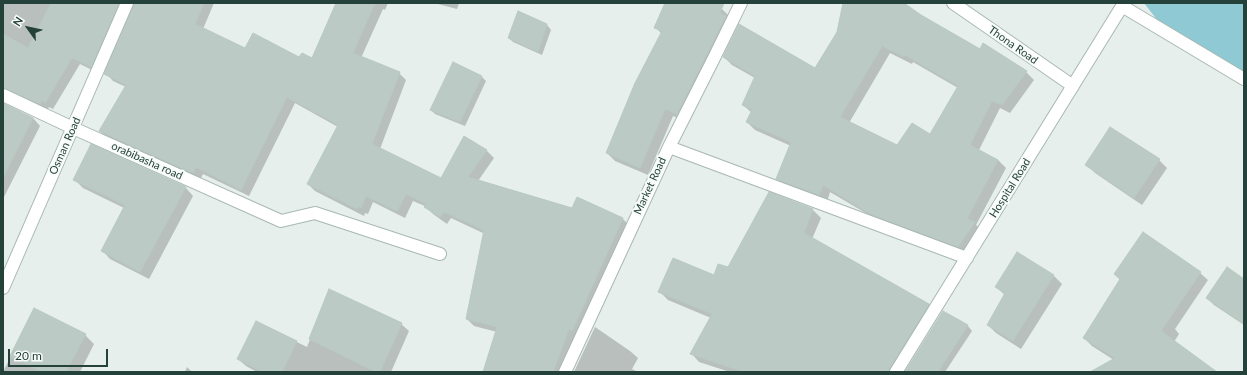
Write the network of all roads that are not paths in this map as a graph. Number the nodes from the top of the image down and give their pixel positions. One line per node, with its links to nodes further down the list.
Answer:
1 (127, 3): 8 (street, Osman Road)
2 (953, 3): 6 (street, Thona Road)
3 (737, 4): 9 (street, Market Road)
4 (1123, 5): 5 (street); 6 (street, Hospital Road)
5 (1244, 80)
6 (1072, 86): 11 (street, Hospital Road)
7 (3, 95): 8 (street, orabibasha road)
8 (73, 128): 10 (street, orabibasha road); 12 (street, Osman Road)
9 (669, 147): 11 (street); 13 (street, Market Road)
10 (440, 254)
11 (967, 258): 14 (street, Hospital Road)
12 (3, 288)
13 (564, 372)
14 (896, 372)

